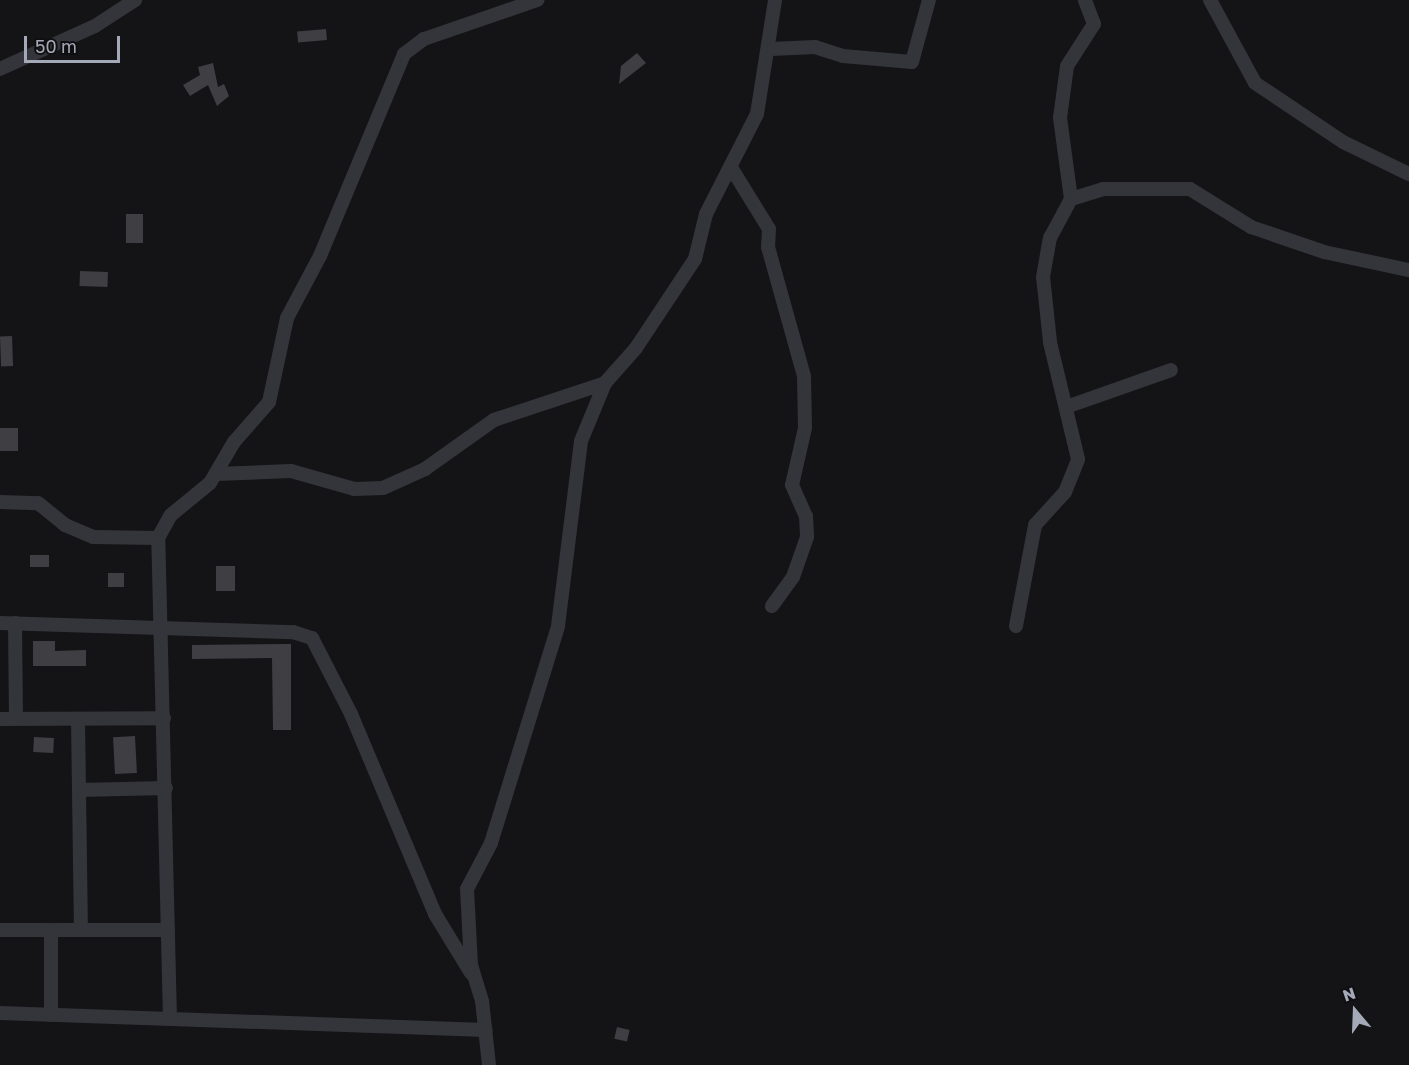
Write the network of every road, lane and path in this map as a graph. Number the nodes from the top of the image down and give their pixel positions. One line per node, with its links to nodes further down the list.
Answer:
1 (135, 0): 8 (street)
2 (537, 0): 16 (street)
3 (775, 0): 7 (street)
4 (929, 0): 7 (street)
5 (1085, 0): 11 (street)
6 (1210, 0): 10 (street)
7 (771, 50): 9 (street)
8 (0, 69)
9 (732, 169): 14 (street); 19 (street)
10 (1409, 174)
11 (1071, 200): 12 (street); 15 (street)
12 (1409, 270)
13 (1171, 370): 15 (street)
14 (606, 383): 16 (street); 34 (street)
15 (1069, 406): 22 (street)
16 (216, 474): 18 (street)
17 (0, 502): 18 (street)
18 (158, 538): 23 (street)
19 (772, 606)
20 (0, 623): 21 (street)
21 (15, 623): 23 (street); 25 (street)
22 (1016, 626)
23 (162, 627): 24 (street); 34 (street)
24 (164, 718): 26 (street); 28 (street)
25 (16, 719): 26 (street); 27 (street)
26 (78, 719): 29 (street)
27 (0, 720)
28 (166, 788): 29 (street); 33 (street)
29 (79, 790): 32 (street)
30 (0, 930): 31 (street)
31 (51, 930): 32 (street); 36 (street)
32 (81, 930): 33 (street)
33 (168, 930): 37 (street)
34 (474, 976): 38 (street)
35 (0, 1013): 36 (street)
36 (51, 1015): 37 (street)
37 (170, 1019): 38 (street)
38 (486, 1030): 39 (street)
39 (489, 1065)

